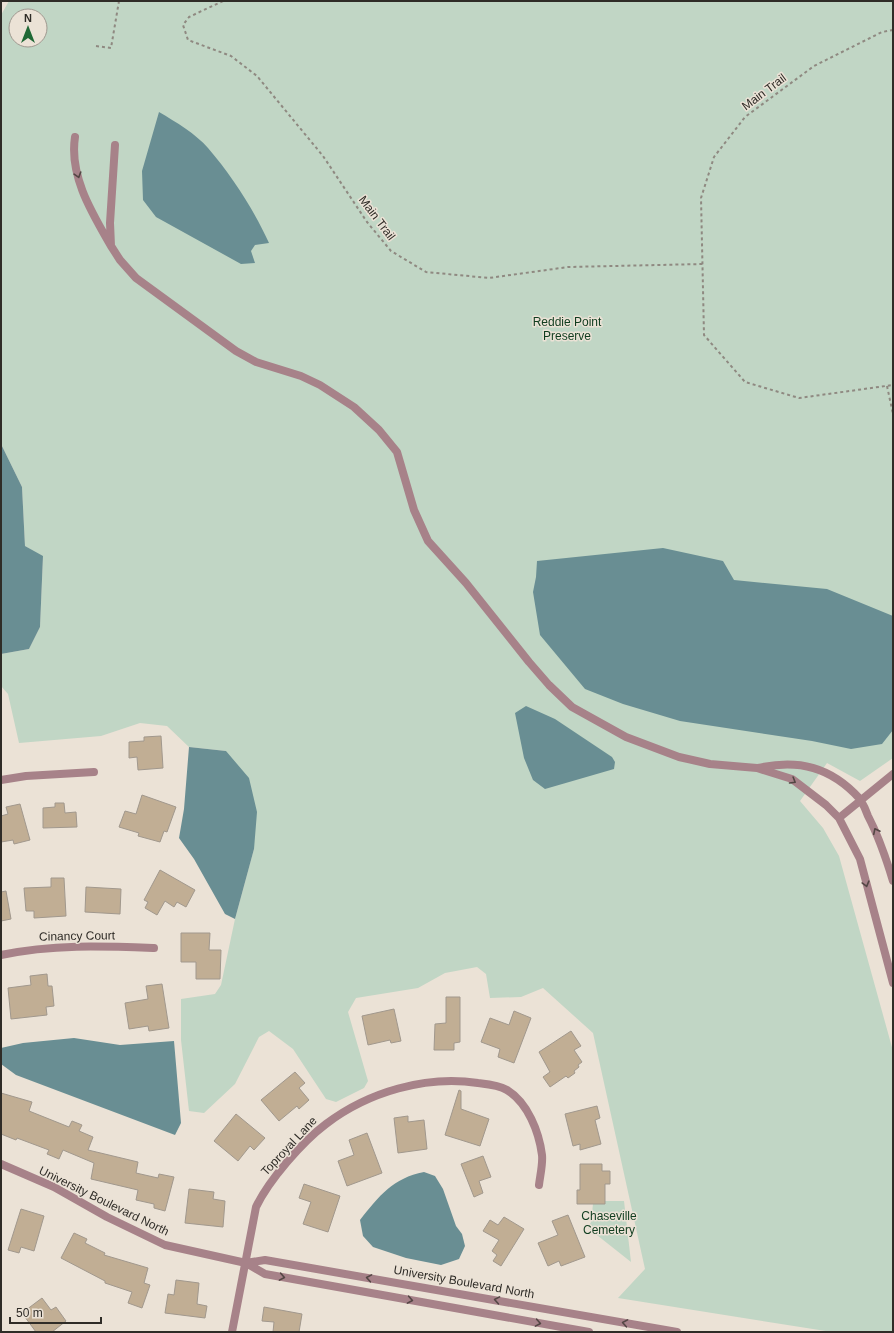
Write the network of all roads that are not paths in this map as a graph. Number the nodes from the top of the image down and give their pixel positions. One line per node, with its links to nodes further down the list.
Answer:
1 (75, 137): 3 (street, one-way to 3)
2 (115, 145): 3 (street)
3 (111, 246): 4 (street)
4 (757, 768): 8 (street); 9 (street, one-way to 9)
5 (94, 772): 7 (street)
6 (893, 774): 8 (street)
7 (1, 780)
8 (861, 800): 9 (street); 10 (street, one-way to 8)
9 (839, 818): 13 (street, one-way to 13)
10 (893, 881)
11 (154, 948): 12 (street, Cinancy Court)
12 (1, 955)
13 (893, 983)
14 (1, 1164): 16 (street, University Boulevard North)
15 (539, 1185): 16 (street, Toproyal Lane)
16 (246, 1263): 17 (street, Toproyal Lane); 18 (street, University Boulevard North, one-way to 18); 19 (street, University Boulevard North, one-way to 16)
17 (232, 1332)
18 (589, 1332)
19 (677, 1332)

